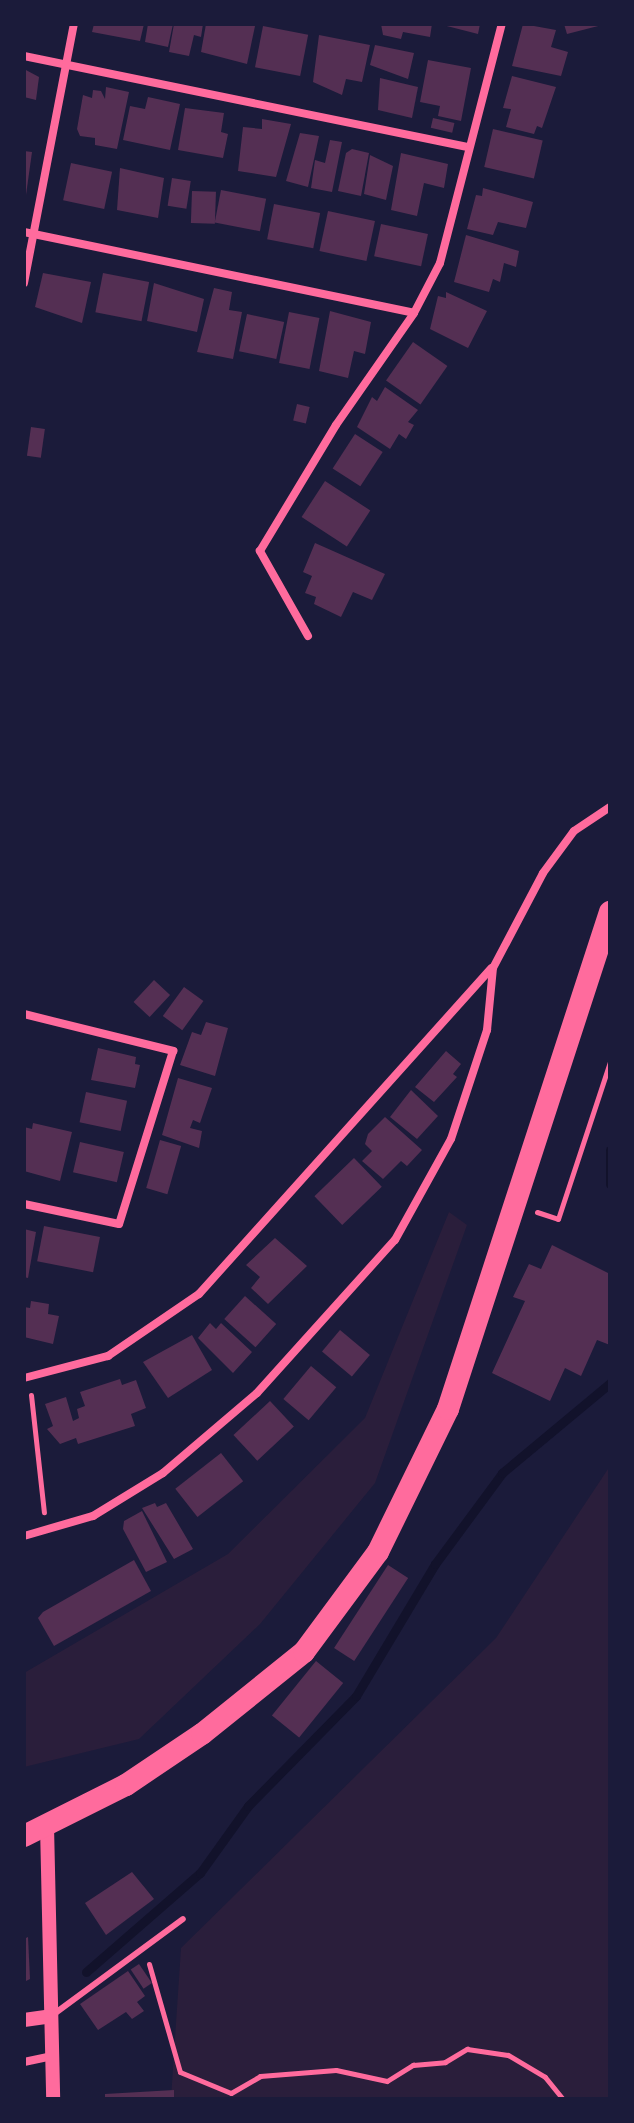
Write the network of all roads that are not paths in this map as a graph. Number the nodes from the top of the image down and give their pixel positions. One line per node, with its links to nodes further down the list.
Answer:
1 (74, 24): 4 (street)
2 (502, 24): 5 (street)
3 (24, 56): 4 (street)
4 (66, 65): 5 (street); 6 (street)
5 (469, 147): 8 (street)
6 (29, 233): 7 (street); 8 (street)
7 (24, 283)
8 (414, 313): 9 (street)
9 (308, 636)
10 (610, 807): 12 (street)
11 (610, 912): 17 (highway)
12 (493, 968): 15 (street); 16 (street)
13 (24, 1014): 14 (street)
14 (24, 1204)
15 (26, 1378)
16 (24, 1536)
17 (47, 1826): 18 (highway); 20 (street)
18 (24, 1836)
19 (183, 1919): 20 (lane)
20 (51, 2016): 21 (street); 22 (street)
21 (24, 2020)
22 (52, 2056): 23 (street); 24 (street)
23 (24, 2062)
24 (53, 2099)

